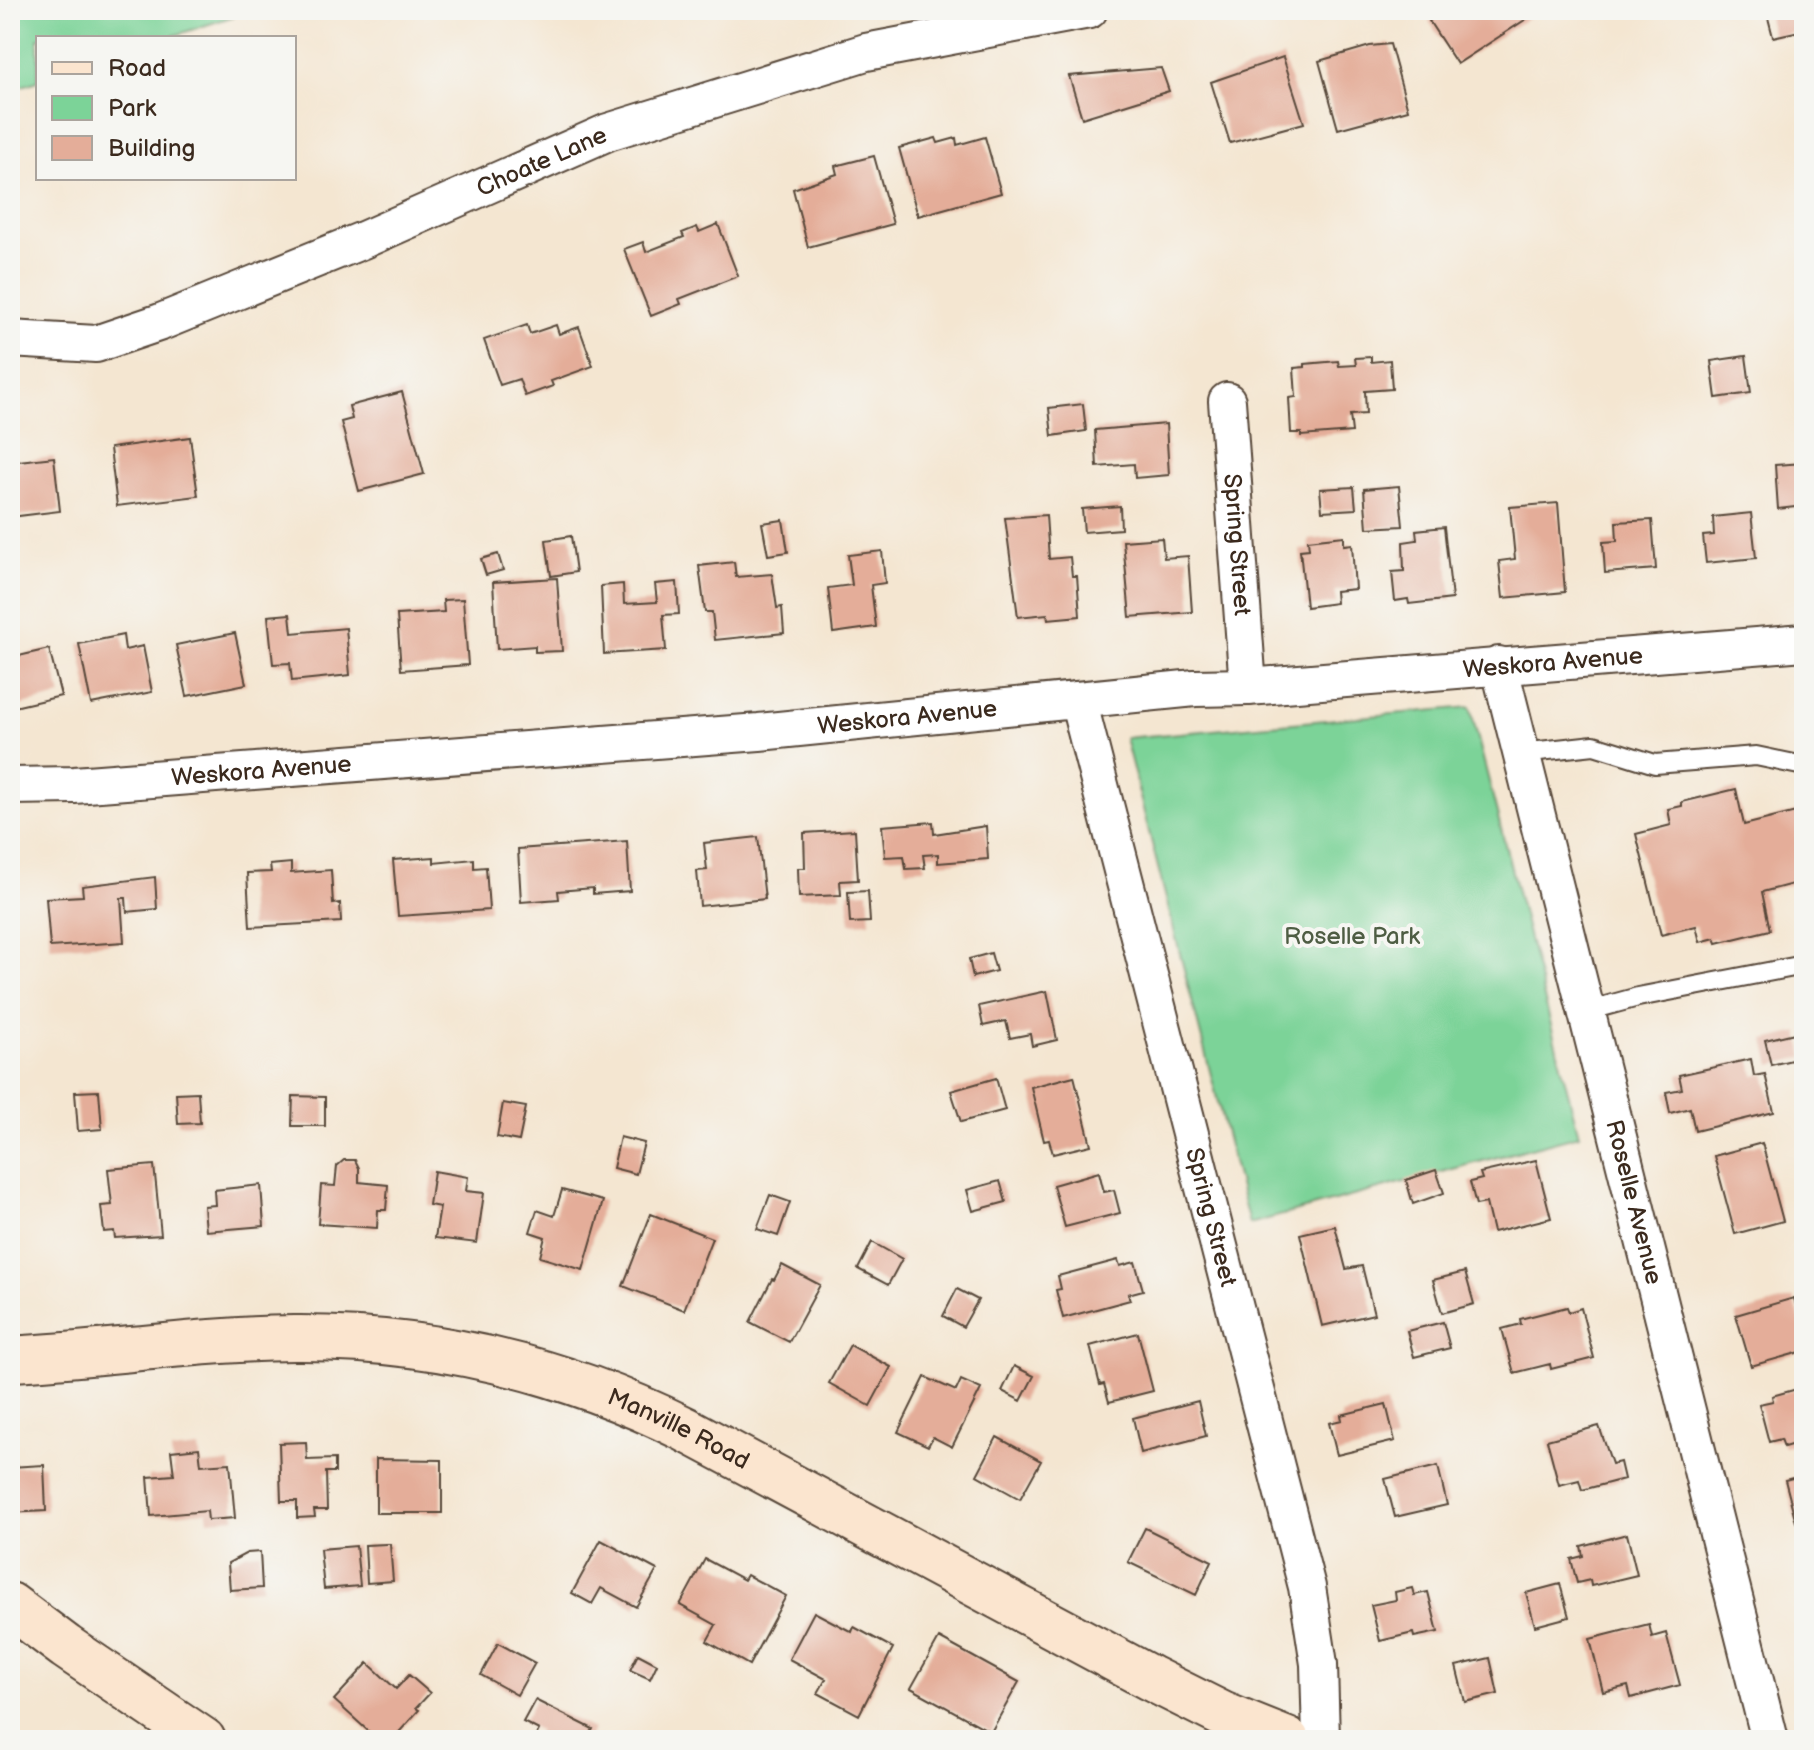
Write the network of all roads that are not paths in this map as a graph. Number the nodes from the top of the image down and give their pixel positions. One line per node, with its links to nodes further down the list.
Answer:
1 (1089, 10): 2 (street, Choate Lane)
2 (10, 339)
3 (1227, 401): 6 (street, Spring Street)
4 (1804, 642): 5 (street, Weskora Avenue)
5 (1499, 665): 6 (street, Weskora Avenue); 8 (street, Roselle Avenue)
6 (1248, 687): 7 (street, Weskora Avenue)
7 (1078, 700): 10 (street, Weskora Avenue); 18 (street, Spring Street)
8 (1521, 753): 9 (lane); 12 (street, Roselle Avenue)
9 (1804, 766)
10 (10, 786)
11 (1804, 965): 12 (lane)
12 (1587, 1011): 19 (street, Roselle Avenue)
13 (10, 1359): 15 (main road, Manville Road)
14 (10, 1605): 16 (main road)
15 (1219, 1727): 17 (main road, Manville Road)
16 (203, 1740)
17 (1287, 1740)
18 (1321, 1740)
19 (1770, 1740)

